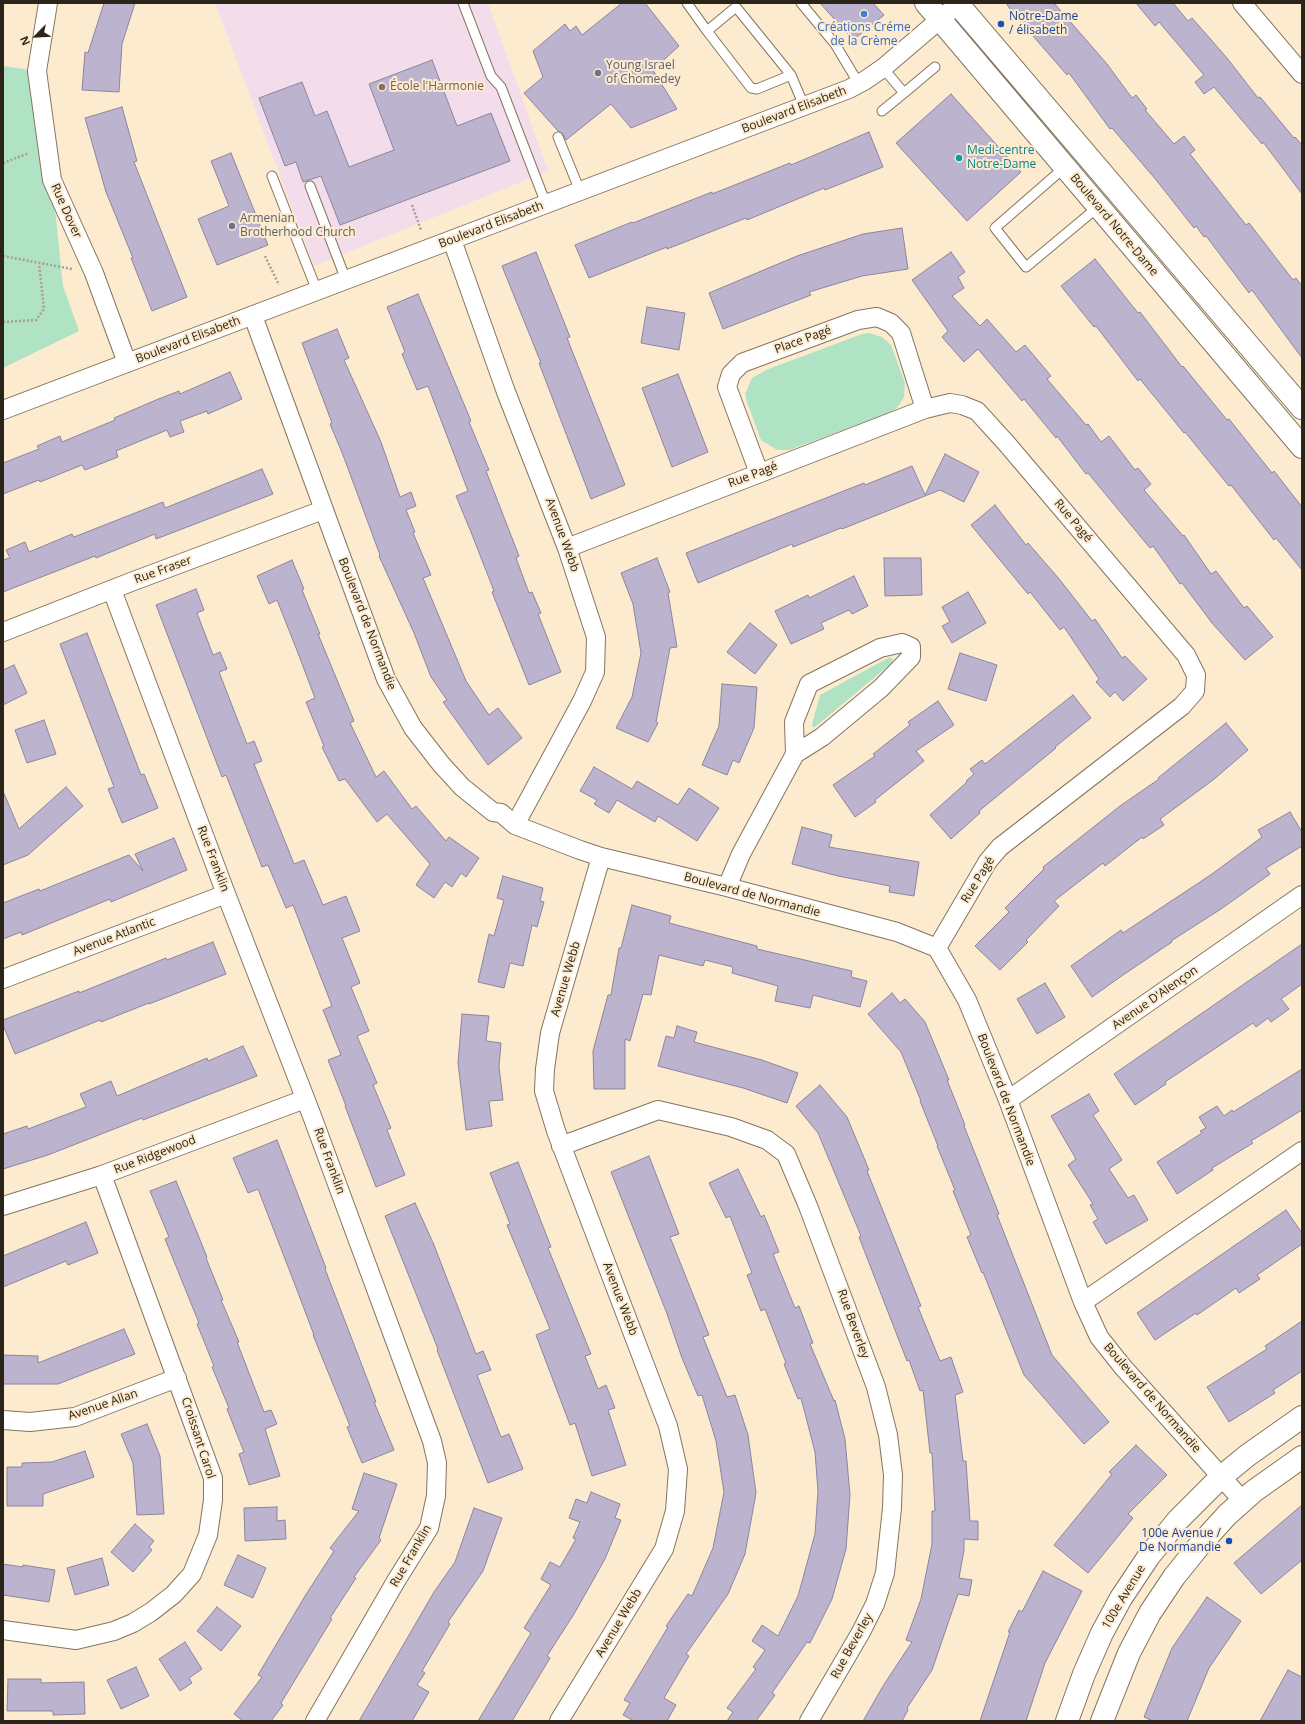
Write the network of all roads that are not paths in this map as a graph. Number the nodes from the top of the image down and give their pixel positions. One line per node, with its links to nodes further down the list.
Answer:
1 (48, 3): 30 (street, Rue Dover)
2 (463, 3): 24 (lane)
3 (687, 3): 10 (lane)
4 (801, 3): 15 (lane)
5 (926, 3): 9 (street, Boulevard Notre-Dame)
6 (1242, 3): 13 (street)
7 (958, 4): 9 (street, Boulevard Elisabeth); 31 (street, Boulevard Notre-Dame)
8 (735, 5): 10 (lane); 14 (lane)
9 (940, 19): 11 (street, Boulevard Elisabeth); 20 (street, Boulevard Notre-Dame)
10 (706, 31): 14 (lane)
11 (883, 68): 15 (street, Boulevard Elisabeth); 16 (lane)
12 (935, 68): 16 (lane)
13 (1302, 74)
14 (791, 75): 17 (lane)
15 (859, 84): 17 (street, Boulevard Elisabeth)
16 (904, 92): 18 (lane)
17 (804, 106): 23 (street, Boulevard Elisabeth)
18 (882, 110)
19 (558, 137): 23 (lane)
20 (1065, 167): 25 (street, Boulevard Notre-Dame); 25 (lane)
21 (272, 176): 28 (lane)
22 (310, 186): 27 (lane)
23 (580, 191): 24 (street, Boulevard Elisabeth)
24 (546, 204): 26 (street, Boulevard Elisabeth)
25 (1098, 207): 34 (street, Boulevard Notre-Dame)
26 (452, 240): 27 (street, Boulevard Elisabeth); 37 (street, Avenue Webb)
27 (346, 280): 28 (street, Boulevard Elisabeth)
28 (318, 291): 29 (street, Boulevard Elisabeth)
29 (253, 316): 30 (street, Boulevard Elisabeth); 36 (street, Boulevard de Normandie)
30 (127, 363): 33 (street, Boulevard Elisabeth)
31 (1302, 408)
32 (925, 409): 35 (street, Rue Pagé); 35 (street, Place Pagé); 46 (street, Rue Pagé)
33 (3, 410)
34 (1302, 446)
35 (759, 473): 37 (street, Rue Pagé)
36 (324, 510): 38 (street, Rue Fraser); 41 (street, Boulevard de Normandie)
37 (568, 548): 41 (street, Avenue Webb)
38 (112, 590): 39 (street, Rue Fraser); 44 (street, Rue Franklin)
39 (3, 632)
40 (795, 754): 40 (street); 43 (street)
41 (515, 825): 42 (street, Boulevard de Normandie)
42 (601, 857): 43 (street, Boulevard de Normandie); 50 (street, Avenue Webb)
43 (727, 887): 46 (street, Boulevard de Normandie)
44 (226, 894): 47 (street, Avenue Atlantic); 48 (street, Rue Franklin)
45 (1302, 895): 49 (street, Avenue D'Alençon)
46 (937, 948): 49 (street, Boulevard de Normandie)
47 (3, 979)
48 (305, 1099): 52 (street, Rue Ridgewood); 63 (street, Rue Franklin)
49 (1008, 1100): 54 (street, Boulevard de Normandie)
50 (561, 1146): 62 (street, Avenue Webb); 64 (street, Rue Beverley)
51 (1302, 1151): 54 (street)
52 (102, 1175): 53 (street, Rue Ridgewood); 55 (street, Croissant Carol)
53 (3, 1206)
54 (1083, 1302): 59 (street, Boulevard de Normandie)
55 (177, 1378): 57 (street, Avenue Allan); 61 (street, Croissant Carol)
56 (1302, 1417): 59 (street, 100e Avenue)
57 (3, 1420)
58 (1302, 1457): 60 (street)
59 (1221, 1477): 60 (street, Boulevard de Normandie); 65 (street, 100e Avenue)
60 (1243, 1501): 66 (street)
61 (3, 1630)
62 (561, 1720)
63 (314, 1721)
64 (809, 1721)
65 (1067, 1721)
66 (1102, 1721)

